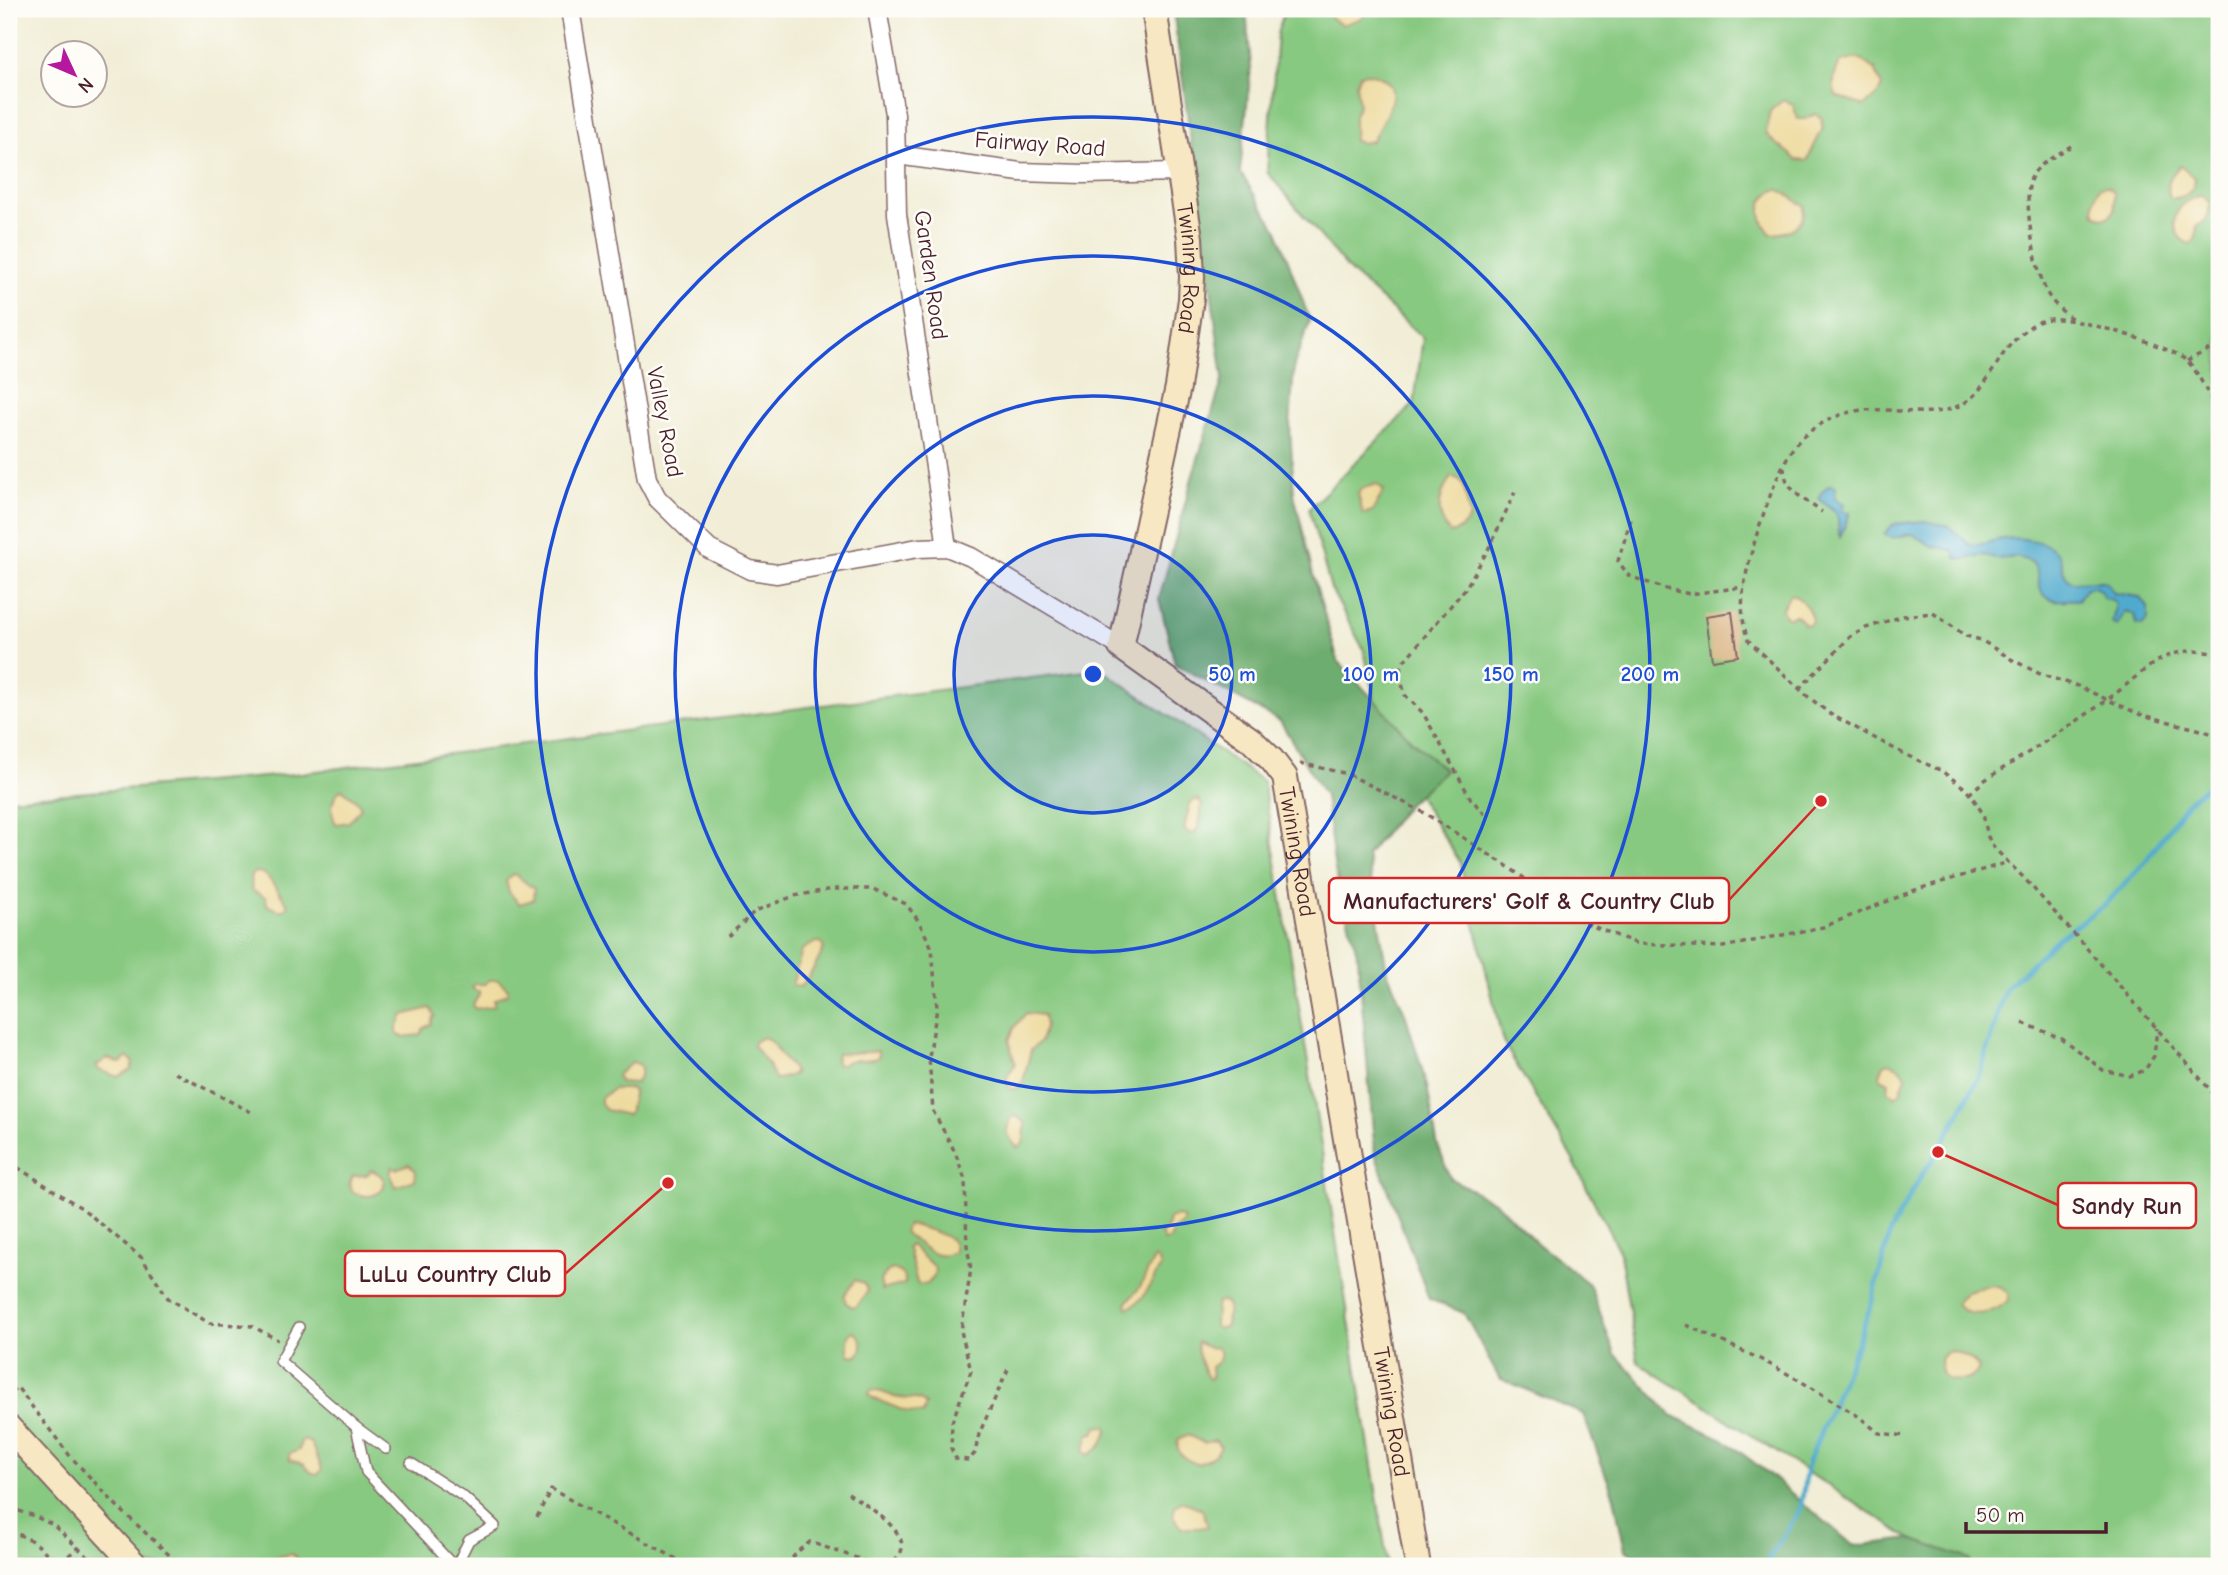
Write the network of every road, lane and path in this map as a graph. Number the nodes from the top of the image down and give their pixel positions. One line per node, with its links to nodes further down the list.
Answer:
1 (570, 9): 15 (street, Valley Road)
2 (877, 9): 5 (street, Garden Road)
3 (1154, 9): 6 (street, Twining Road)
4 (2071, 146): 7 (path)
5 (897, 155): 6 (street, Fairway Road); 15 (street, Garden Road)
6 (1180, 172): 17 (street, Twining Road)
7 (2074, 320): 9 (path); 11 (path)
8 (2219, 344): 9 (path)
9 (2186, 361): 10 (path)
10 (2219, 408)
11 (1785, 461): 13 (path); 16 (path)
12 (1515, 492): 24 (path)
13 (1822, 512)
14 (1632, 519): 16 (path)
15 (947, 547): 17 (street, Valley Road)
16 (1744, 587): 19 (path)
17 (1121, 647): 22 (street, Twining Road)
18 (2219, 654): 20 (path)
19 (1799, 689): 20 (path); 23 (path)
20 (2107, 700): 21 (path); 23 (path)
21 (2219, 737)
22 (1272, 760): 25 (path); 55 (street, Twining Road)
23 (1969, 794): 25 (path)
24 (1485, 814)
25 (2009, 862): 28 (path)
26 (728, 937): 36 (path)
27 (2023, 1023): 28 (path)
28 (2157, 1028): 30 (path)
29 (175, 1073): 31 (path)
30 (2219, 1100)
31 (255, 1114)
32 (9, 1162): 35 (path)
33 (1686, 1325): 40 (path)
34 (299, 1327): 35 (lane)
35 (289, 1346): 38 (lane)
36 (1009, 1367)
37 (11, 1392): 50 (path)
38 (356, 1427): 41 (lane); 51 (lane)
39 (9, 1428): 49 (street)
40 (1907, 1436)
41 (386, 1449)
42 (411, 1463): 51 (lane)
43 (848, 1493): 54 (path)
44 (9, 1508): 47 (path)
45 (537, 1517): 52 (path)
46 (9, 1531): 47 (path)
47 (78, 1547): 48 (path)
48 (98, 1566)
49 (136, 1566)
50 (180, 1566)
51 (455, 1566)
52 (689, 1566)
53 (786, 1566): 54 (path)
54 (882, 1566)
55 (1418, 1566)

